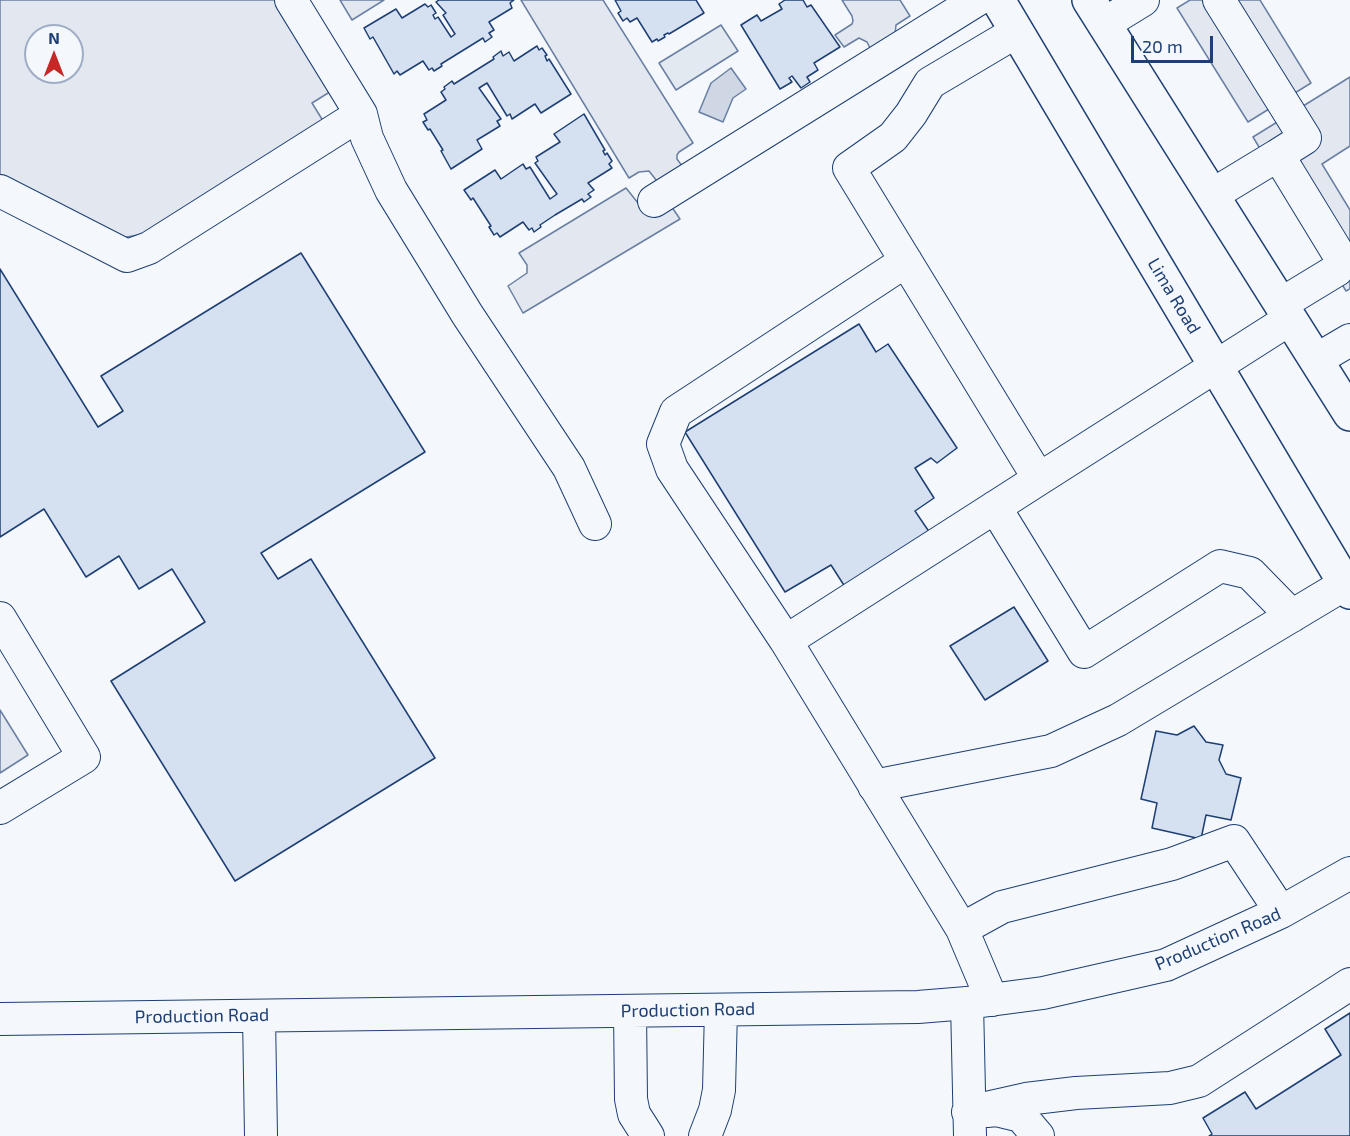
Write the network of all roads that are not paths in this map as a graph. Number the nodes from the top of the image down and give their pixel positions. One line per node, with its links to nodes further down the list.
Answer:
1 (291, 0): 10 (street)
2 (976, 0): 8 (street)
3 (998, 0): 7 (highway, Lima Road)
4 (1143, 0): 6 (street)
5 (1219, 0): 11 (street)
6 (1097, 12): 13 (highway)
7 (1016, 32): 9 (street); 19 (highway, Lima Road)
8 (903, 46): 9 (street); 14 (street)
9 (930, 83): 15 (street)
10 (361, 114): 12 (street); 23 (street)
11 (1278, 155): 13 (street); 16 (street)
12 (0, 191)
13 (1212, 195): 16 (highway)
14 (654, 201)
15 (906, 261): 21 (street); 27 (street)
16 (1286, 311): 18 (highway); 19 (street)
17 (1350, 340): 18 (street)
18 (1316, 360): 20 (highway)
19 (1216, 367): 21 (street); 24 (highway, Lima Road)
20 (1350, 414)
21 (1039, 478): 22 (street)
22 (994, 507): 25 (street); 27 (street)
23 (595, 524)
24 (1348, 588): 25 (street)
25 (1292, 616): 28 (street)
26 (0, 618): 29 (street)
27 (786, 641): 28 (street)
28 (874, 786): 32 (street)
29 (0, 808)
30 (1350, 873): 31 (street, Production Road)
31 (1281, 912): 32 (street); 34 (street, Production Road)
32 (963, 929): 34 (street)
33 (1350, 984): 39 (street)
34 (980, 1001): 35 (street, Production Road); 39 (street)
35 (721, 1010): 36 (street, Production Road); 42 (street)
36 (630, 1011): 37 (street, Production Road); 41 (street)
37 (260, 1016): 38 (street, Production Road); 40 (street)
38 (0, 1019)
39 (969, 1124): 43 (street)
40 (261, 1136)
41 (648, 1136)
42 (705, 1136)
43 (1038, 1136)

